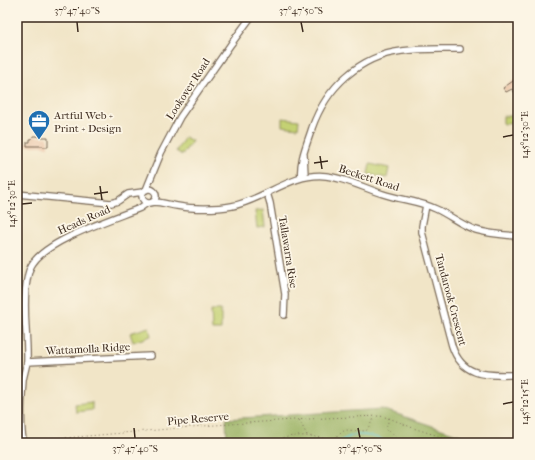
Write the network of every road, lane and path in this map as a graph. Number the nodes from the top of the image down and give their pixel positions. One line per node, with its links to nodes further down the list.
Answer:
1 (251, 17): 4 (street, Lookover Road)
2 (460, 49): 3 (street)
3 (303, 177): 5 (street, Beckett Road); 8 (street, Beckett Road)
4 (145, 193): 6 (street); 7 (street, Beckett Road); 7 (street); 9 (street)
5 (267, 193): 7 (street, Beckett Road); 11 (street, Tallawarra Rise)
6 (17, 194)
7 (152, 201): 9 (street, Heads Road)
8 (426, 205): 10 (street, Beckett Road); 14 (street, Tandarook Crescent)
9 (140, 208): 13 (street, Heads Road)
10 (518, 236)
11 (284, 315)
12 (150, 356): 13 (street, Wattamolla Ridge)
13 (26, 362): 19 (street, Heads Road)
14 (518, 375)
15 (375, 416): 16 (path, Pipe Reserve); 17 (path, Pipe Reserve); 18 (path)
16 (389, 418): 21 (path); 22 (path, Pipe Reserve)
17 (299, 420): 18 (path); 19 (path, Pipe Reserve)
18 (307, 435): 20 (path)
19 (24, 442)
20 (276, 443)
21 (398, 443)
22 (461, 443)

